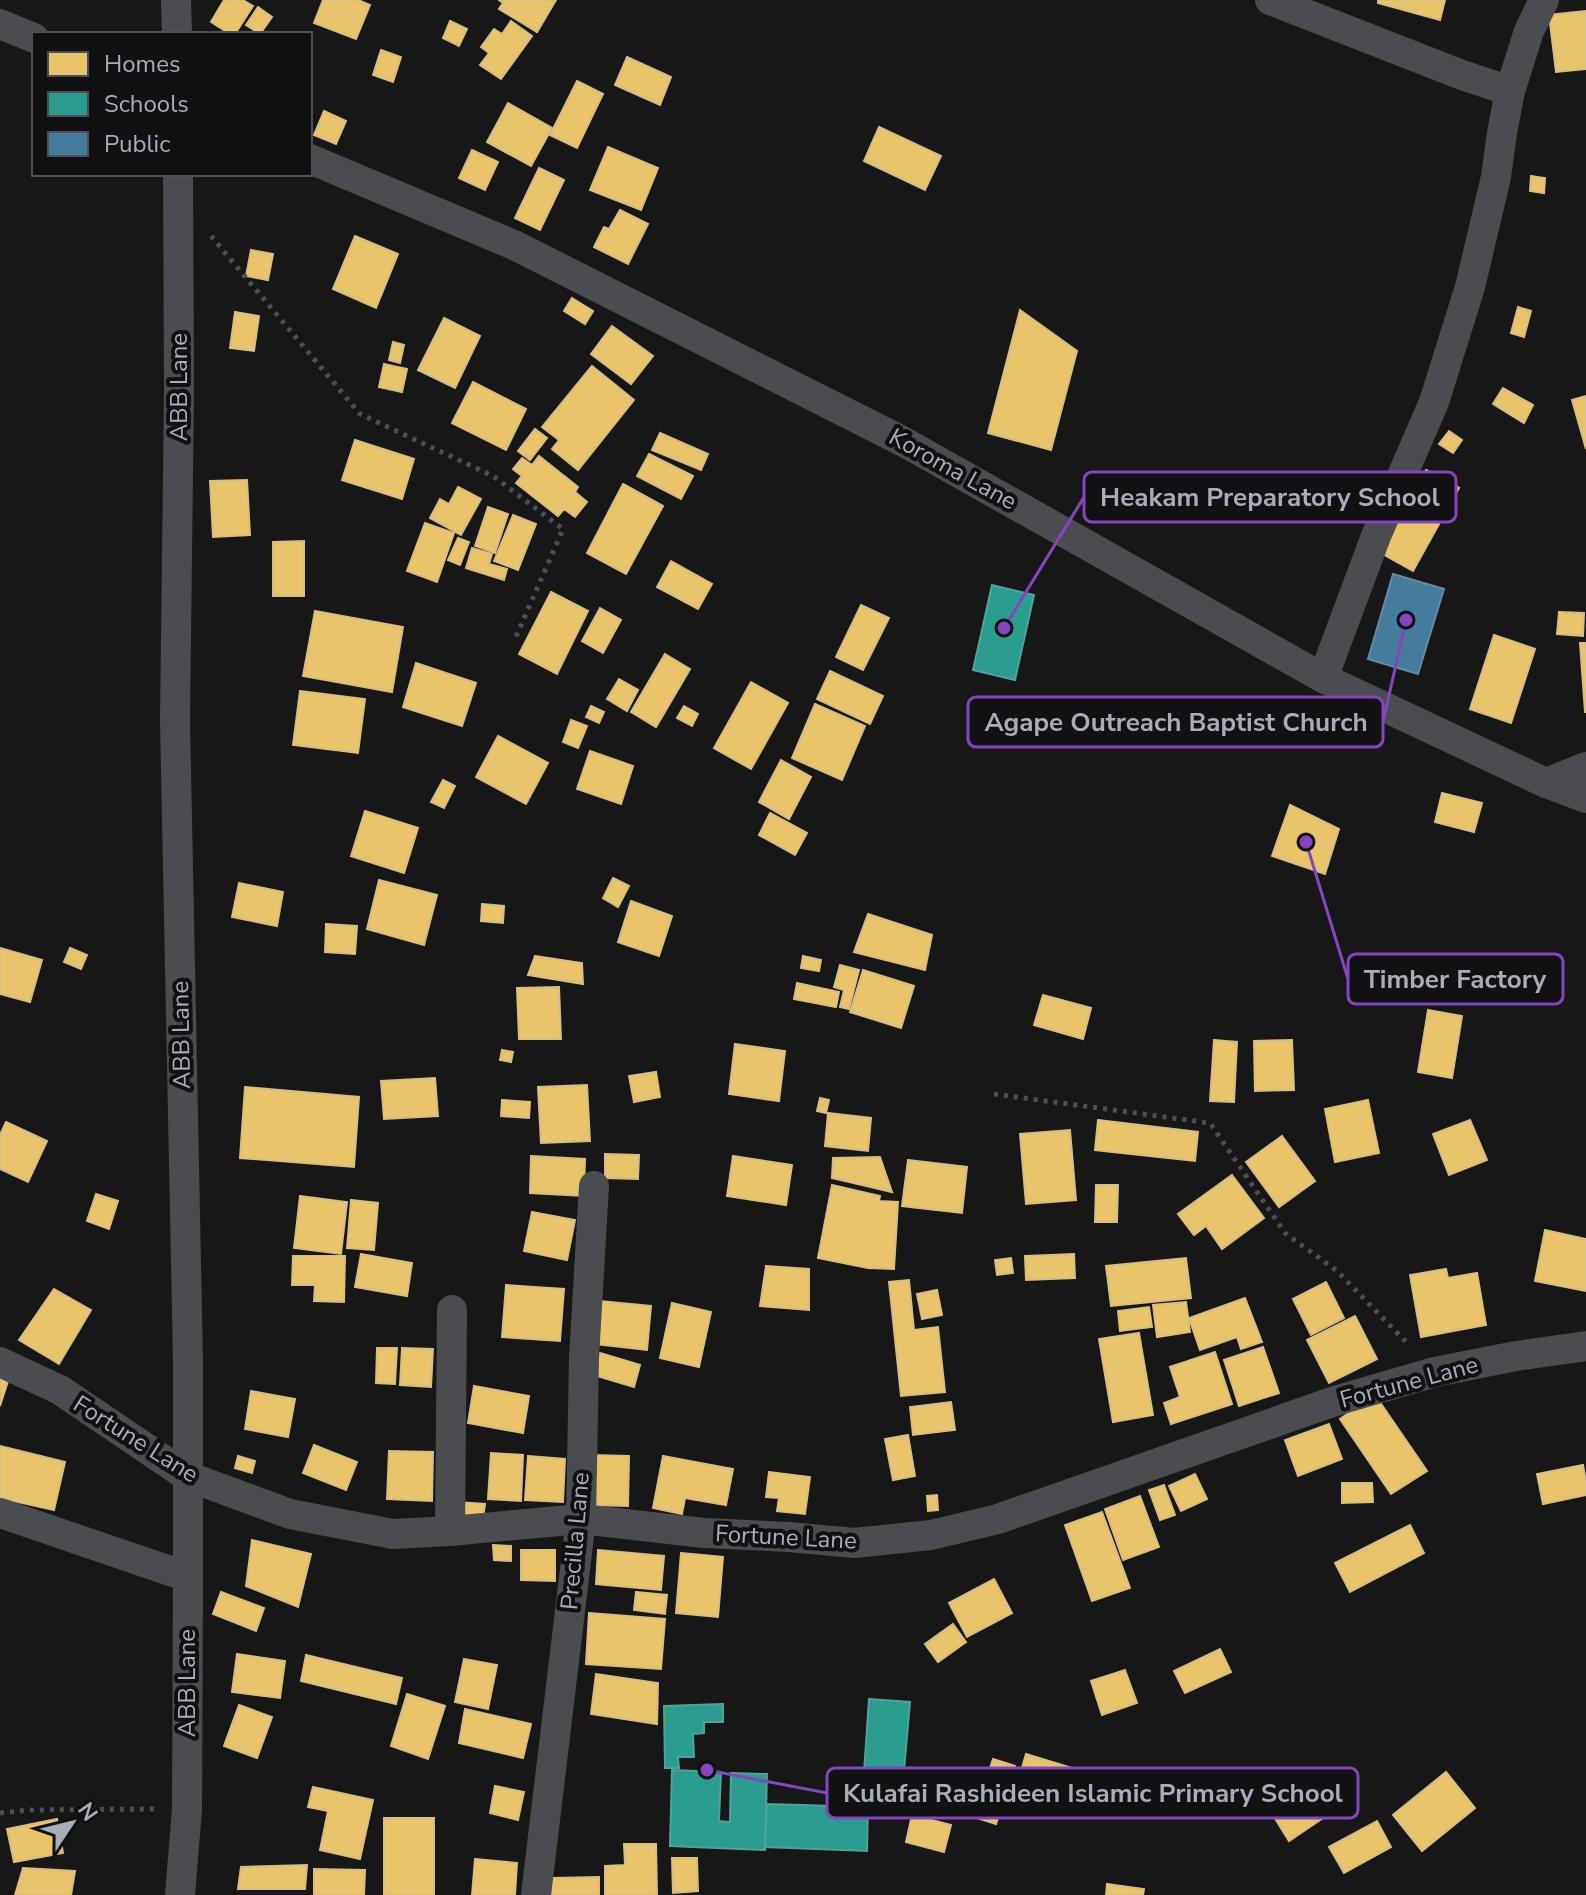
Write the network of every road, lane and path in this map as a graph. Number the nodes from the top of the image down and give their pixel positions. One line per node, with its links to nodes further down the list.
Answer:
1 (176, 0): 5 (street)
2 (1270, 0): 7 (street)
3 (1544, 0): 7 (street)
4 (0, 24): 6 (street)
5 (177, 32)
6 (32, 37)
7 (1510, 91): 11 (street)
8 (312, 160): 11 (street, Koroma Lane)
9 (178, 185): 10 (path); 21 (street, ABB Lane)
10 (515, 639)
11 (1323, 678): 13 (street, Koroma Lane)
12 (1586, 767): 13 (street)
13 (1546, 783): 14 (street, Koroma Lane)
14 (1586, 798)
15 (994, 1094): 20 (path)
16 (594, 1186): 23 (street, Precilla Lane)
17 (452, 1310): 24 (street)
18 (1586, 1346): 20 (street, Fortune Lane)
19 (0, 1362): 21 (street, Fortune Lane)
20 (1435, 1372): 23 (street, Fortune Lane)
21 (187, 1476): 24 (street, Fortune Lane); 25 (street, ABB Lane)
22 (0, 1513): 25 (street)
23 (581, 1519): 24 (street, Fortune Lane); 29 (street, Precilla Lane)
24 (450, 1531)
25 (188, 1577): 26 (street, ABB Lane)
26 (187, 1809): 27 (path); 28 (street, ABB Lane)
27 (0, 1813)
28 (180, 1895)
29 (536, 1895)

